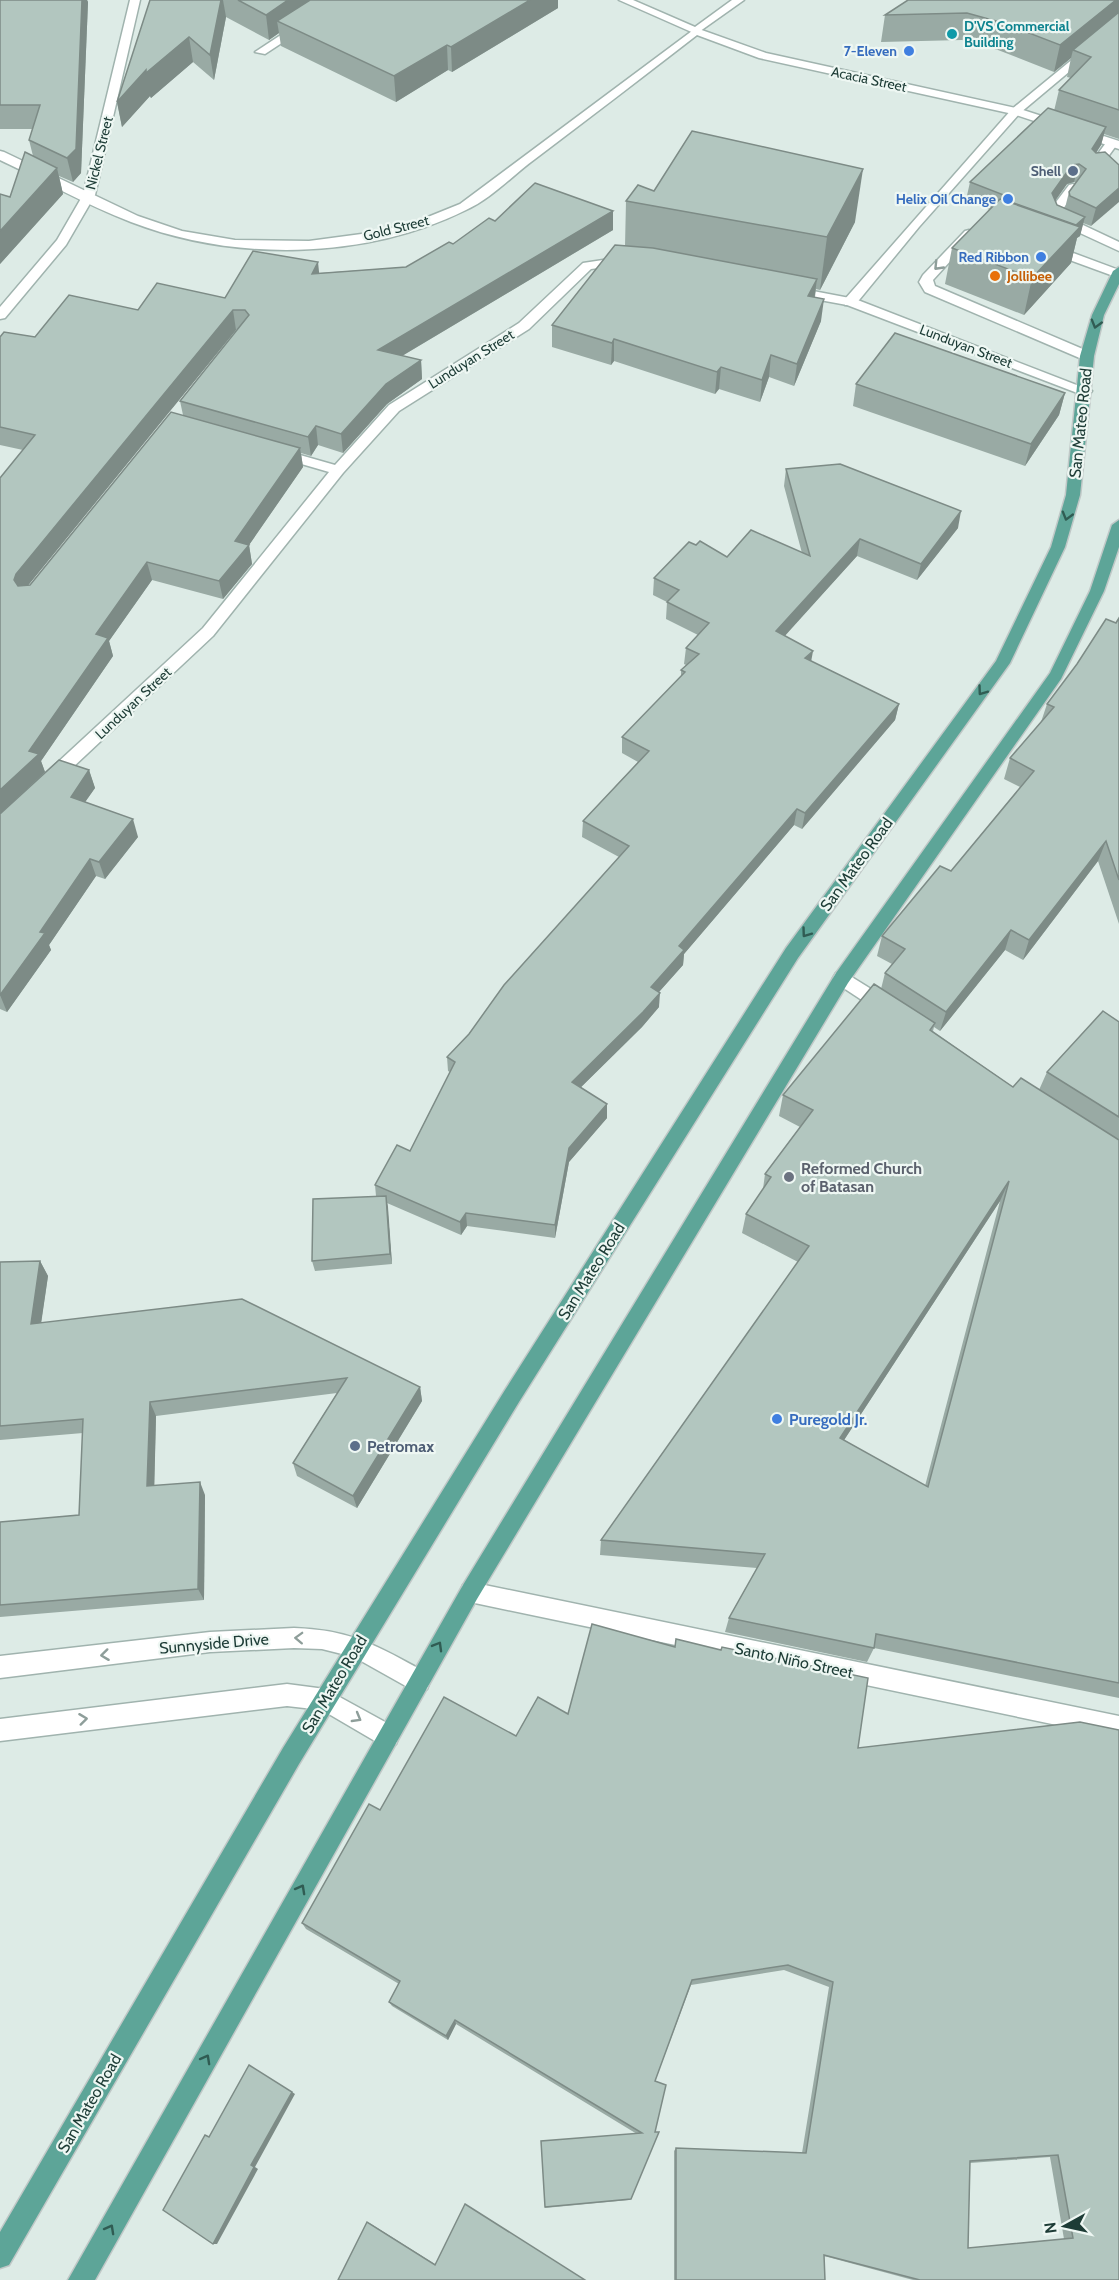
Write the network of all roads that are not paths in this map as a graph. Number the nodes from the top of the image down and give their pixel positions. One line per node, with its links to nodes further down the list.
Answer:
1 (135, 0): 13 (street, Nickel Street)
2 (342, 0): 7 (street)
3 (624, 0): 6 (street, Acacia Street)
4 (740, 0): 6 (street, Gold Street)
5 (1119, 24): 8 (street)
6 (696, 31): 8 (street, Acacia Street); 13 (street, Gold Street)
7 (261, 52)
8 (1016, 111): 9 (street, Acacia Street); 20 (street)
9 (1116, 144): 11 (street)
10 (0, 155): 13 (street, Gold Street)
11 (1095, 166)
12 (1073, 188): 16 (street)
13 (89, 195): 21 (street, Nickel Street)
14 (982, 225): 22 (street, one-way to 22)
15 (1034, 242): 18 (street)
16 (1119, 247)
17 (642, 262): 25 (street, Lunduyan Street)
18 (1118, 272): 22 (main road, San Mateo Road, one-way to 22)
19 (780, 288): 20 (street, Lunduyan Street)
20 (850, 302): 23 (street, Lunduyan Street)
21 (0, 315)
22 (1087, 356): 23 (main road, San Mateo Road)
23 (1085, 391): 31 (main road, San Mateo Road, one-way to 31)
24 (261, 448): 25 (street)
25 (338, 470): 27 (street, Lunduyan Street)
26 (1119, 525): 28 (main road)
27 (35, 793)
28 (842, 978): 29 (street); 30 (main road)
29 (902, 1017)
30 (470, 1592): 33 (main road, one-way to 30); 35 (street, Santo Niño Street)
31 (357, 1647): 32 (street, Sunnyside Drive, one-way to 32); 33 (street, Sunnyside Drive); 34 (main road, San Mateo Road)
32 (0, 1667)
33 (419, 1681): 37 (main road)
34 (325, 1700): 36 (street, one-way to 34); 37 (street, one-way to 37); 38 (main road, San Mateo Road)
35 (1119, 1728)
36 (0, 1730)
37 (388, 1736): 39 (main road, one-way to 37)
38 (0, 2256)
39 (81, 2280)

